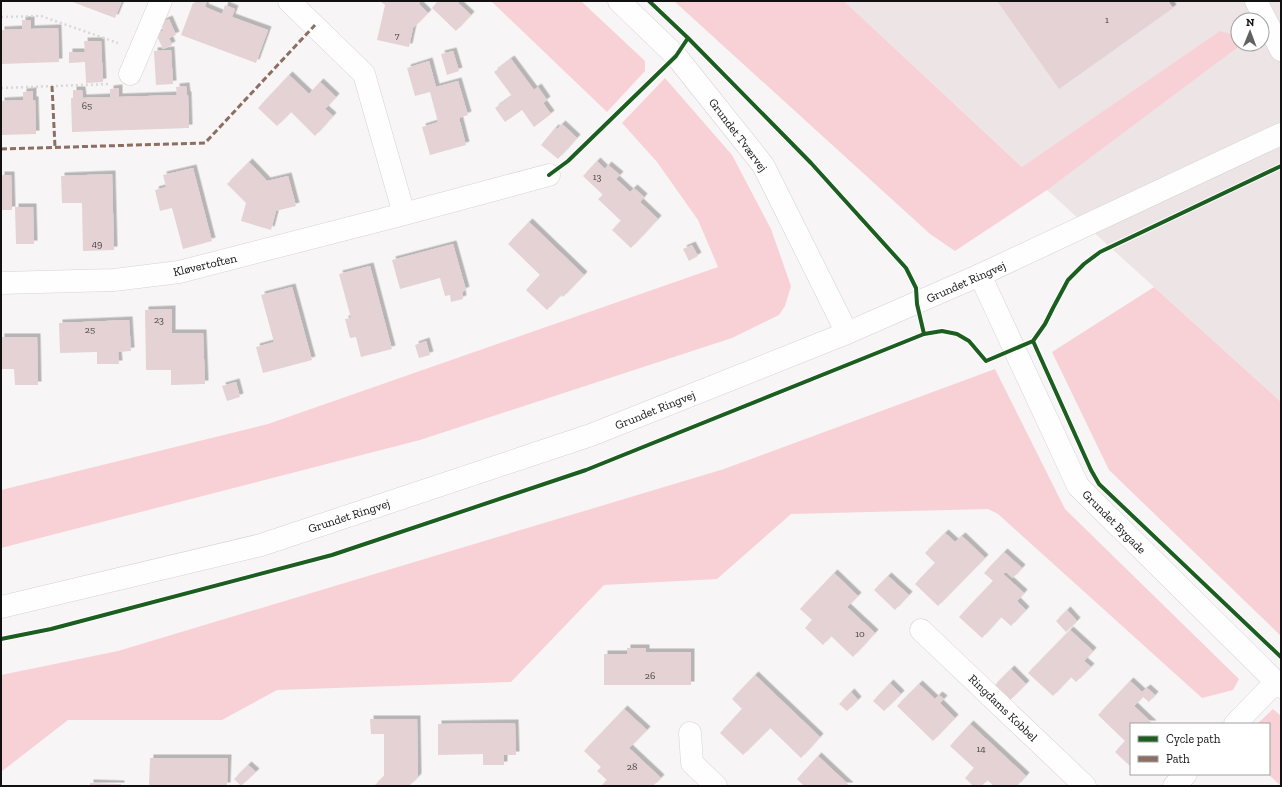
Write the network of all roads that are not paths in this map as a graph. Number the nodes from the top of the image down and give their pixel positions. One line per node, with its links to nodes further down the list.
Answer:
1 (161, 1): 6 (street)
2 (289, 1): 9 (street)
3 (619, 1): 12 (street, Grundet Tværvej)
4 (1256, 1): 5 (street)
5 (1281, 50)
6 (130, 74)
7 (1281, 134): 10 (street, Grundet Ringvej)
8 (549, 175): 9 (street, Kløvertoften)
9 (404, 214): 11 (street, Kløvertoften)
10 (980, 275): 12 (street, Grundet Ringvej); 15 (street, Grundet Bygade)
11 (1, 283)
12 (847, 333): 13 (street, Grundet Ringvej)
13 (1, 607)
14 (920, 630): 20 (street, Ringdams Kobbel)
15 (1278, 684): 16 (street)
16 (1236, 723)
17 (690, 733): 19 (street)
18 (1185, 775): 21 (street)
19 (716, 786)
20 (1085, 786)
21 (1174, 786)

